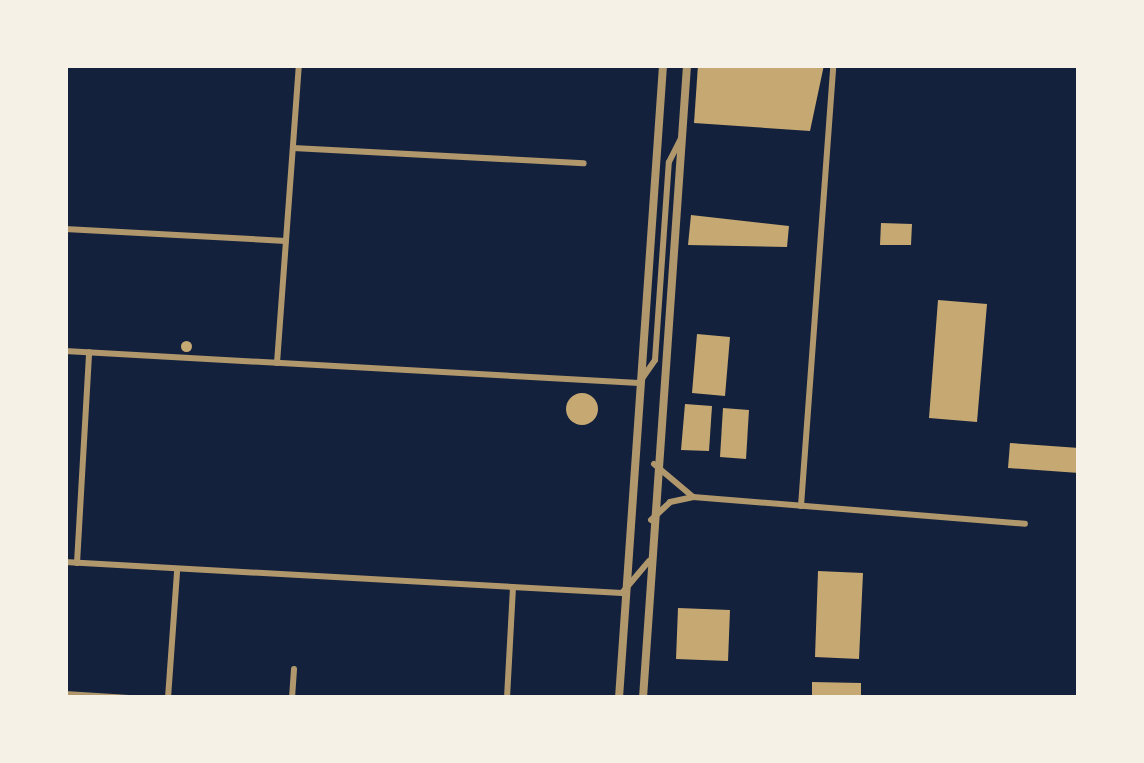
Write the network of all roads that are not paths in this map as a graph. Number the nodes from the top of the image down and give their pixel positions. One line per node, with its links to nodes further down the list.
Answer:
1 (299, 65): 6 (street)
2 (663, 65): 13 (street)
3 (686, 65): 5 (street)
4 (833, 65): 16 (street)
5 (681, 138): 13 (street); 14 (street)
6 (292, 148): 7 (street); 9 (street)
7 (584, 163)
8 (65, 229): 9 (street)
9 (286, 241): 12 (street)
10 (65, 351): 11 (street)
11 (89, 352): 12 (street); 21 (street)
12 (278, 363): 13 (street)
13 (639, 384): 24 (street)
14 (654, 464): 15 (street); 17 (street)
15 (693, 497): 16 (street); 17 (street)
16 (800, 506): 18 (street)
17 (650, 520): 19 (street)
18 (1025, 524)
19 (649, 561): 24 (street); 32 (street)
20 (65, 562): 21 (street)
21 (77, 563): 22 (street)
22 (177, 572): 23 (street); 28 (street)
23 (513, 587): 24 (street); 30 (street)
24 (622, 592): 31 (street)
25 (294, 668): 29 (street)
26 (65, 694): 27 (street)
27 (129, 698)
28 (168, 698)
29 (292, 698)
30 (507, 698)
31 (619, 698)
32 (644, 698)

